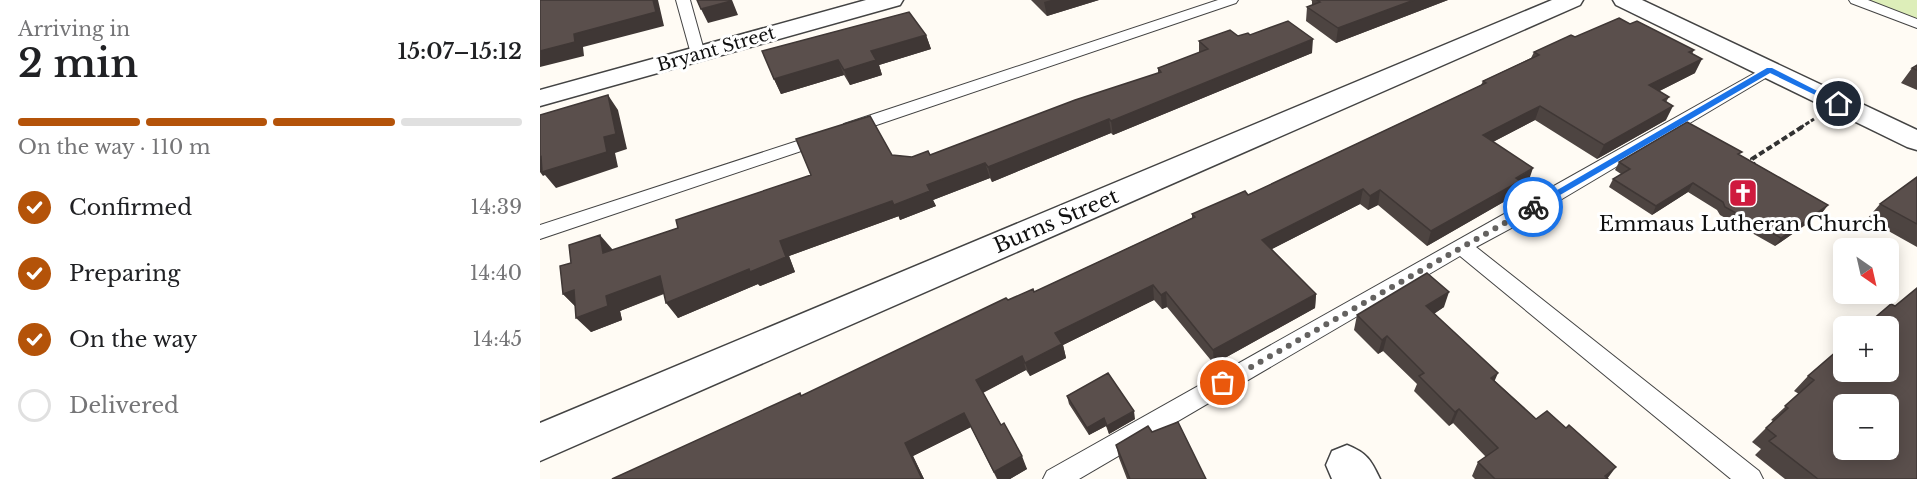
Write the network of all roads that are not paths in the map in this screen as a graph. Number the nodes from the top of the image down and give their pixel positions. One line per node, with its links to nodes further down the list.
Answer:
1 (683, 0): 8 (lane)
2 (892, 0): 8 (street, Bryant Street)
3 (1231, 0): 12 (lane)
4 (1572, 0): 14 (street, Burns Street)
5 (1624, 0): 9 (street)
6 (1856, 0): 7 (lane)
7 (1917, 24)
8 (698, 54): 10 (street, Bryant Street)
9 (1769, 70): 11 (street); 13 (lane)
10 (540, 98)
11 (1917, 141)
12 (540, 232)
13 (1461, 246): 15 (lane); 16 (lane)
14 (540, 442)
15 (1056, 479)
16 (1750, 479)

